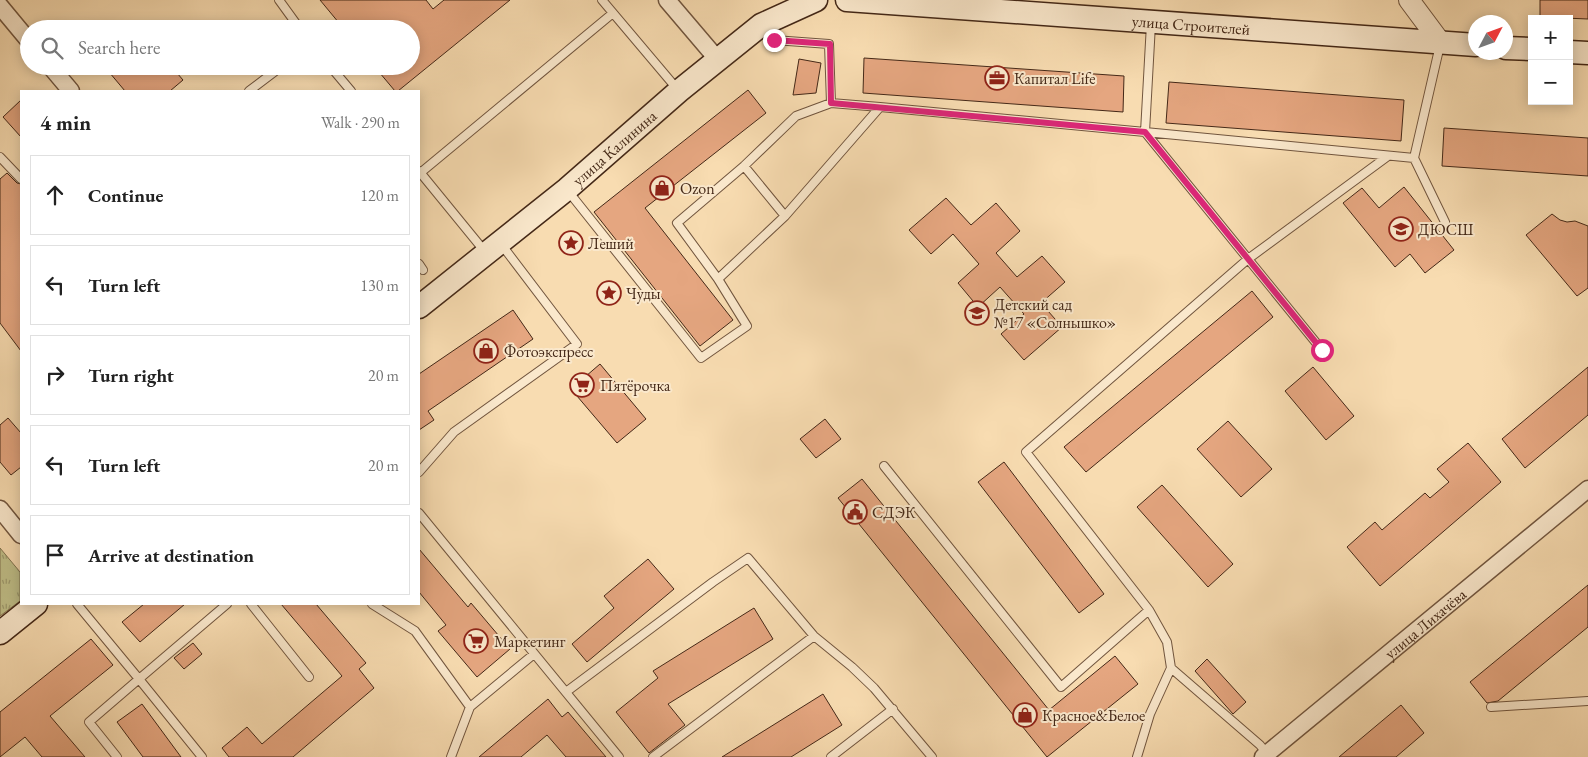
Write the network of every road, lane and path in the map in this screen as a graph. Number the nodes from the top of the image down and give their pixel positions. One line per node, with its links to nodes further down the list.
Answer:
1 (278, 0): 9 (lane)
2 (602, 0): 8 (lane)
3 (667, 0): 19 (street)
4 (816, 0): 11 (main road, улица Калинина)
5 (847, 0): 10 (main road, улица Строителей)
6 (1409, 0): 13 (street)
7 (0, 6): 12 (street)
8 (613, 13): 26 (lane); 34 (lane)
9 (293, 20)
10 (1151, 22): 13 (main road, улица Строителей); 29 (lane)
11 (761, 25): 19 (main road, улица Калинина); 27 (lane)
12 (20, 30)
13 (1441, 43): 14 (main road, улица Строителей); 32 (lane)
14 (1468, 45)
15 (1513, 48): 16 (main road)
16 (1528, 49)
17 (1573, 52): 18 (main road)
18 (1588, 53)
19 (718, 60): 26 (main road, улица Калинина)
20 (58, 75): 23 (street)
21 (270, 75): 24 (lane)
22 (338, 75): 25 (lane)
23 (70, 90)
24 (250, 90)
25 (350, 90)
26 (679, 91): 37 (main road, улица Калинина)
27 (831, 103): 28 (lane); 33 (lane)
28 (880, 107): 29 (lane); 38 (lane)
29 (1145, 132): 30 (lane); 41 (lane)
30 (1388, 156): 32 (lane); 41 (lane)
31 (0, 157): 36 (lane)
32 (1414, 158): 39 (lane)
33 (744, 166): 38 (lane); 42 (lane)
34 (420, 172)
35 (420, 174): 40 (lane)
36 (20, 178)
37 (567, 190): 40 (main road, улица Калинина); 42 (lane)
38 (785, 216): 42 (lane)
39 (1446, 222)
40 (493, 248): 43 (main road, улица Калинина); 46 (lane)
41 (1248, 258): 44 (lane); 56 (lane)
42 (718, 279)
43 (420, 306)
44 (1322, 350)
45 (884, 466): 56 (lane)
46 (420, 471)
47 (1588, 489): 68 (street, улица Лихачёва)
48 (0, 509): 50 (street)
49 (420, 514): 59 (lane)
50 (20, 534)
51 (35, 605): 57 (main road)
52 (78, 605): 62 (lane)
53 (226, 605): 62 (lane)
54 (252, 605): 61 (lane)
55 (374, 605): 65 (lane)
56 (1149, 610): 60 (lane)
57 (0, 634)
58 (814, 636): 63 (lane); 67 (lane); 73 (lane)
59 (534, 654): 63 (lane); 65 (lane)
60 (1171, 668): 68 (lane); 76 (lane)
61 (309, 678)
62 (139, 679): 69 (lane); 70 (lane)
63 (566, 692): 72 (lane)
64 (1588, 701): 66 (lane)
65 (470, 707): 71 (lane)
66 (1491, 707)
67 (893, 709): 74 (lane); 75 (lane)
68 (1266, 756)
69 (117, 757)
70 (202, 757)
71 (451, 757)
72 (619, 757)
73 (653, 757)
74 (831, 757)
75 (932, 757)
76 (1137, 757)

